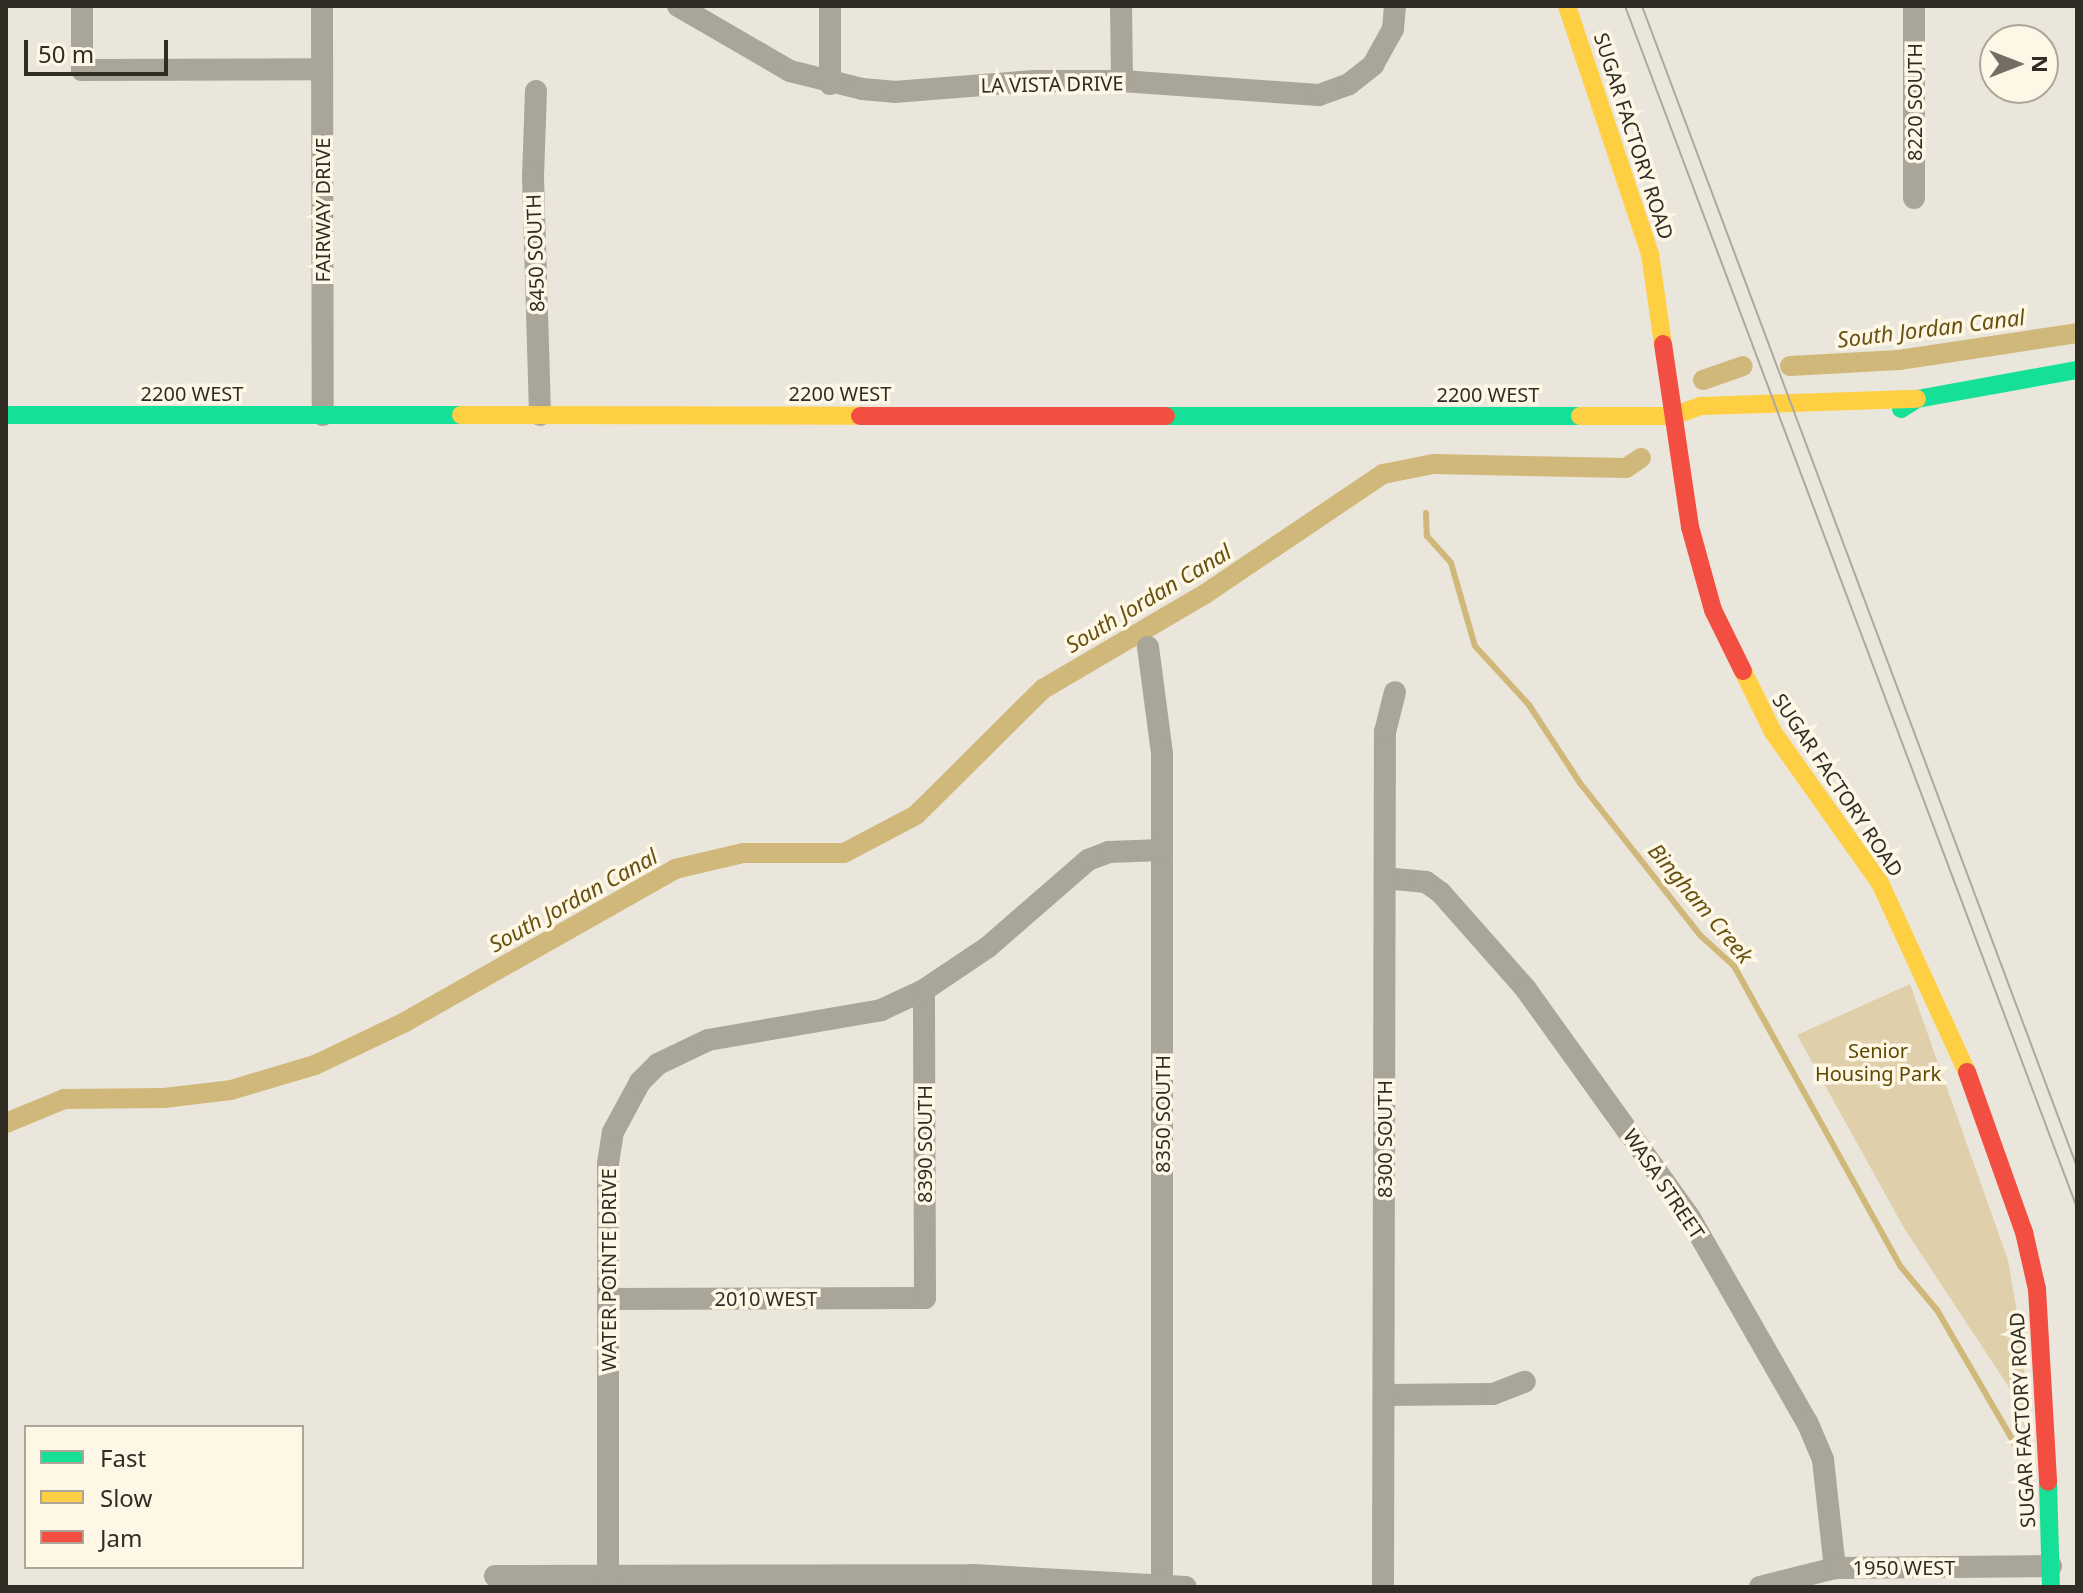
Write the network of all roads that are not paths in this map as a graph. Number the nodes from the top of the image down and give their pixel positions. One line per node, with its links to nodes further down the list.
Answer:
1 (82, 6): 9 (street)
2 (322, 6): 9 (street, FAIRWAY DRIVE)
3 (678, 6): 11 (street, LA VISTA DRIVE)
4 (830, 6): 11 (street)
5 (1121, 6): 10 (street)
6 (1395, 6): 10 (street, LA VISTA DRIVE)
7 (1567, 6): 19 (street, SUGAR FACTORY ROAD)
8 (1914, 6): 13 (street, 8220 SOUTH)
9 (322, 69): 17 (street, FAIRWAY DRIVE)
10 (1122, 81): 11 (street, LA VISTA DRIVE)
11 (830, 84)
12 (536, 91): 18 (street, 8450 SOUTH)
13 (1914, 198)
14 (2077, 370): 15 (street, 2200 WEST)
15 (1917, 399): 19 (street, 2200 WEST); 20 (street, 2200 WEST)
16 (6, 415): 17 (street, 2200 WEST)
17 (323, 415): 18 (street, 2200 WEST)
18 (540, 415): 19 (street, 2200 WEST)
19 (1673, 416): 21 (street, 2200 WEST); 34 (street, SUGAR FACTORY ROAD)
20 (1823, 422)
21 (1703, 427)
22 (1148, 647): 24 (street, 8350 SOUTH)
23 (1395, 692): 25 (street, 8300 SOUTH)
24 (1162, 850): 26 (street, WATER POINTE DRIVE); 35 (street, 8350 SOUTH)
25 (1385, 878): 30 (street, 8300 SOUTH); 31 (street, WASA STREET)
26 (924, 990): 27 (street, 8390 SOUTH); 28 (street, WATER POINTE DRIVE)
27 (925, 1298): 28 (street, 2010 WEST)
28 (608, 1299): 33 (street, WATER POINTE DRIVE)
29 (1525, 1382): 30 (street)
30 (1384, 1395): 38 (street, 8300 SOUTH)
31 (1835, 1568): 34 (street, 1950 WEST); 39 (street, 1950 WEST)
32 (495, 1576): 33 (street)
33 (608, 1576): 36 (street)
34 (2051, 1577)
35 (1162, 1582): 36 (street); 37 (street)
36 (1006, 1583)
37 (1186, 1587)
38 (1383, 1587)
39 (1760, 1587)

